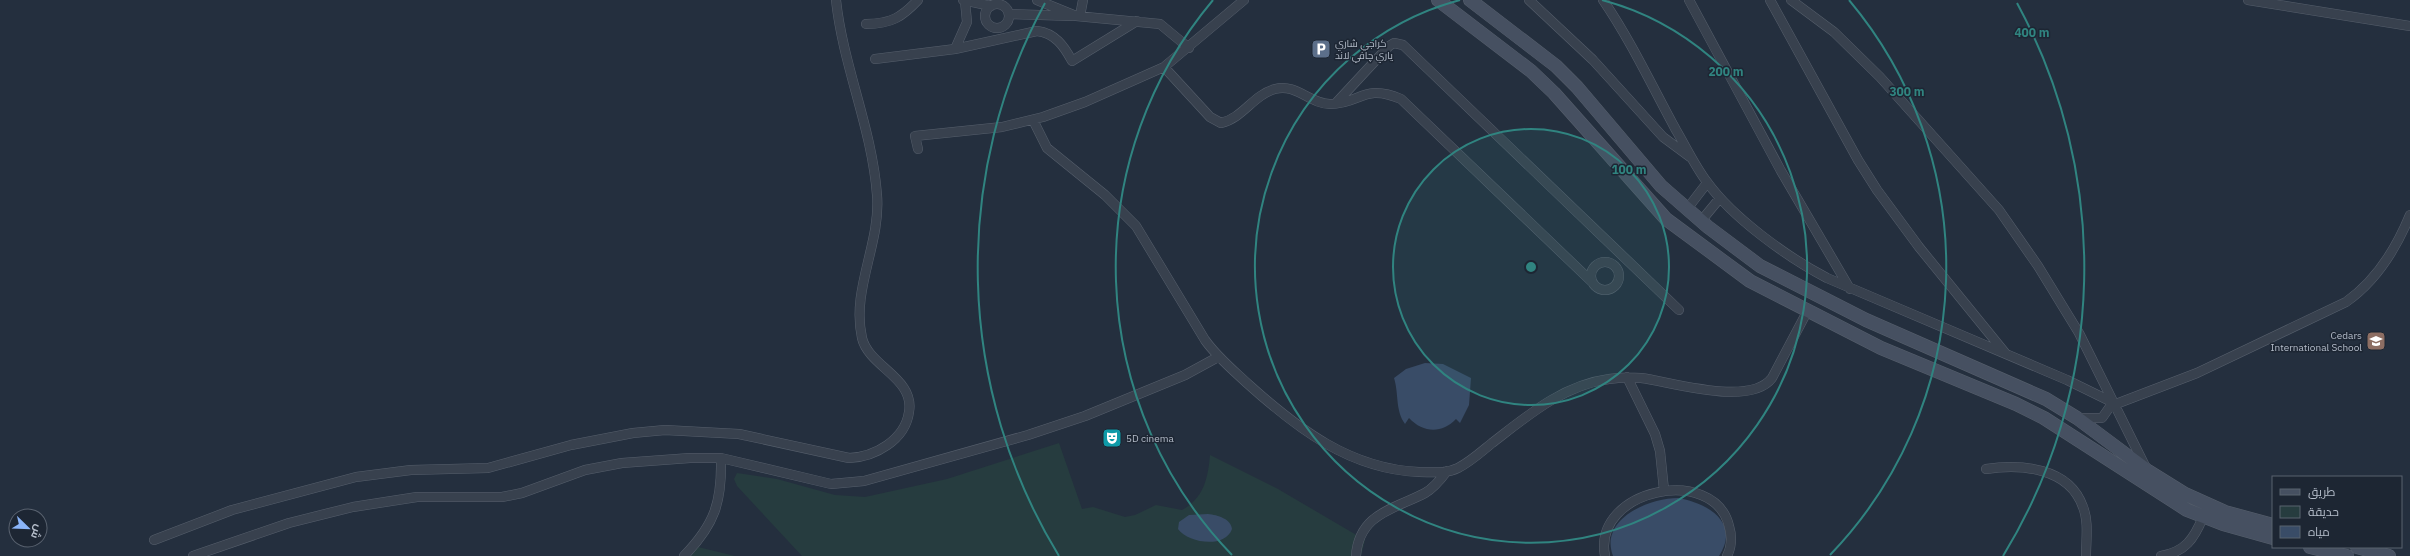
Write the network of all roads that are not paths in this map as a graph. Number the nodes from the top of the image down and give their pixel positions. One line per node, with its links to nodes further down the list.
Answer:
1 (836, 0): 53 (street)
2 (918, 0): 19 (street)
3 (1037, 0): 17 (street)
4 (1083, 0): 17 (street)
5 (1244, 0): 22 (street)
6 (1438, 0): 37 (main road)
7 (1470, 0): 31 (main road)
8 (1529, 0): 28 (street)
9 (1603, 0): 28 (street)
10 (1689, 0): 35 (street)
11 (1770, 0): 38 (street)
12 (1791, 0): 42 (street)
13 (2248, 0): 20 (street)
14 (964, 1): 15 (street); 21 (street)
15 (991, 6): 16 (street); 16 (street)
16 (1009, 14): 17 (street)
17 (1078, 16): 18 (street)
18 (1137, 21): 21 (street); 22 (street)
19 (866, 24)
20 (2410, 26)
21 (955, 48): 23 (street)
22 (1190, 48): 24 (street)
23 (875, 59)
24 (1164, 67): 25 (street); 26 (street)
25 (1336, 103): 34 (street); 36 (street)
26 (1033, 120): 27 (street); 39 (street)
27 (918, 149)
28 (1691, 157): 29 (street)
29 (1707, 183): 30 (street); 31 (street)
30 (1720, 198): 33 (street); 35 (street)
31 (1687, 209): 33 (main road)
32 (2410, 215): 42 (street)
33 (1701, 221): 44 (main road)
34 (1592, 282)
35 (1850, 289): 38 (street)
36 (1679, 310)
37 (1808, 310): 40 (street); 48 (main road)
38 (2006, 355): 41 (street)
39 (1218, 356): 45 (street); 47 (street)
40 (1627, 376): 47 (street); 49 (street)
41 (2086, 390): 42 (street); 43 (street)
42 (2116, 404): 43 (street); 48 (street)
43 (2104, 416): 44 (street)
44 (2078, 418): 48 (main road)
45 (721, 458): 56 (street); 57 (street)
46 (1986, 470): 61 (street)
47 (1448, 471): 58 (street)
48 (2145, 476): 50 (main road); 51 (main road)
49 (1664, 490): 59 (street); 60 (street)
50 (2203, 517): 52 (main road); 62 (street)
51 (2272, 525)
52 (2272, 538)
53 (154, 540)
54 (2314, 548): 63 (main road)
55 (2361, 548): 64 (main road)
56 (193, 556)
57 (684, 556)
58 (1356, 556)
59 (1606, 556)
60 (1727, 556)
61 (2086, 556)
62 (2161, 556)
63 (2347, 556)
64 (2389, 556)

